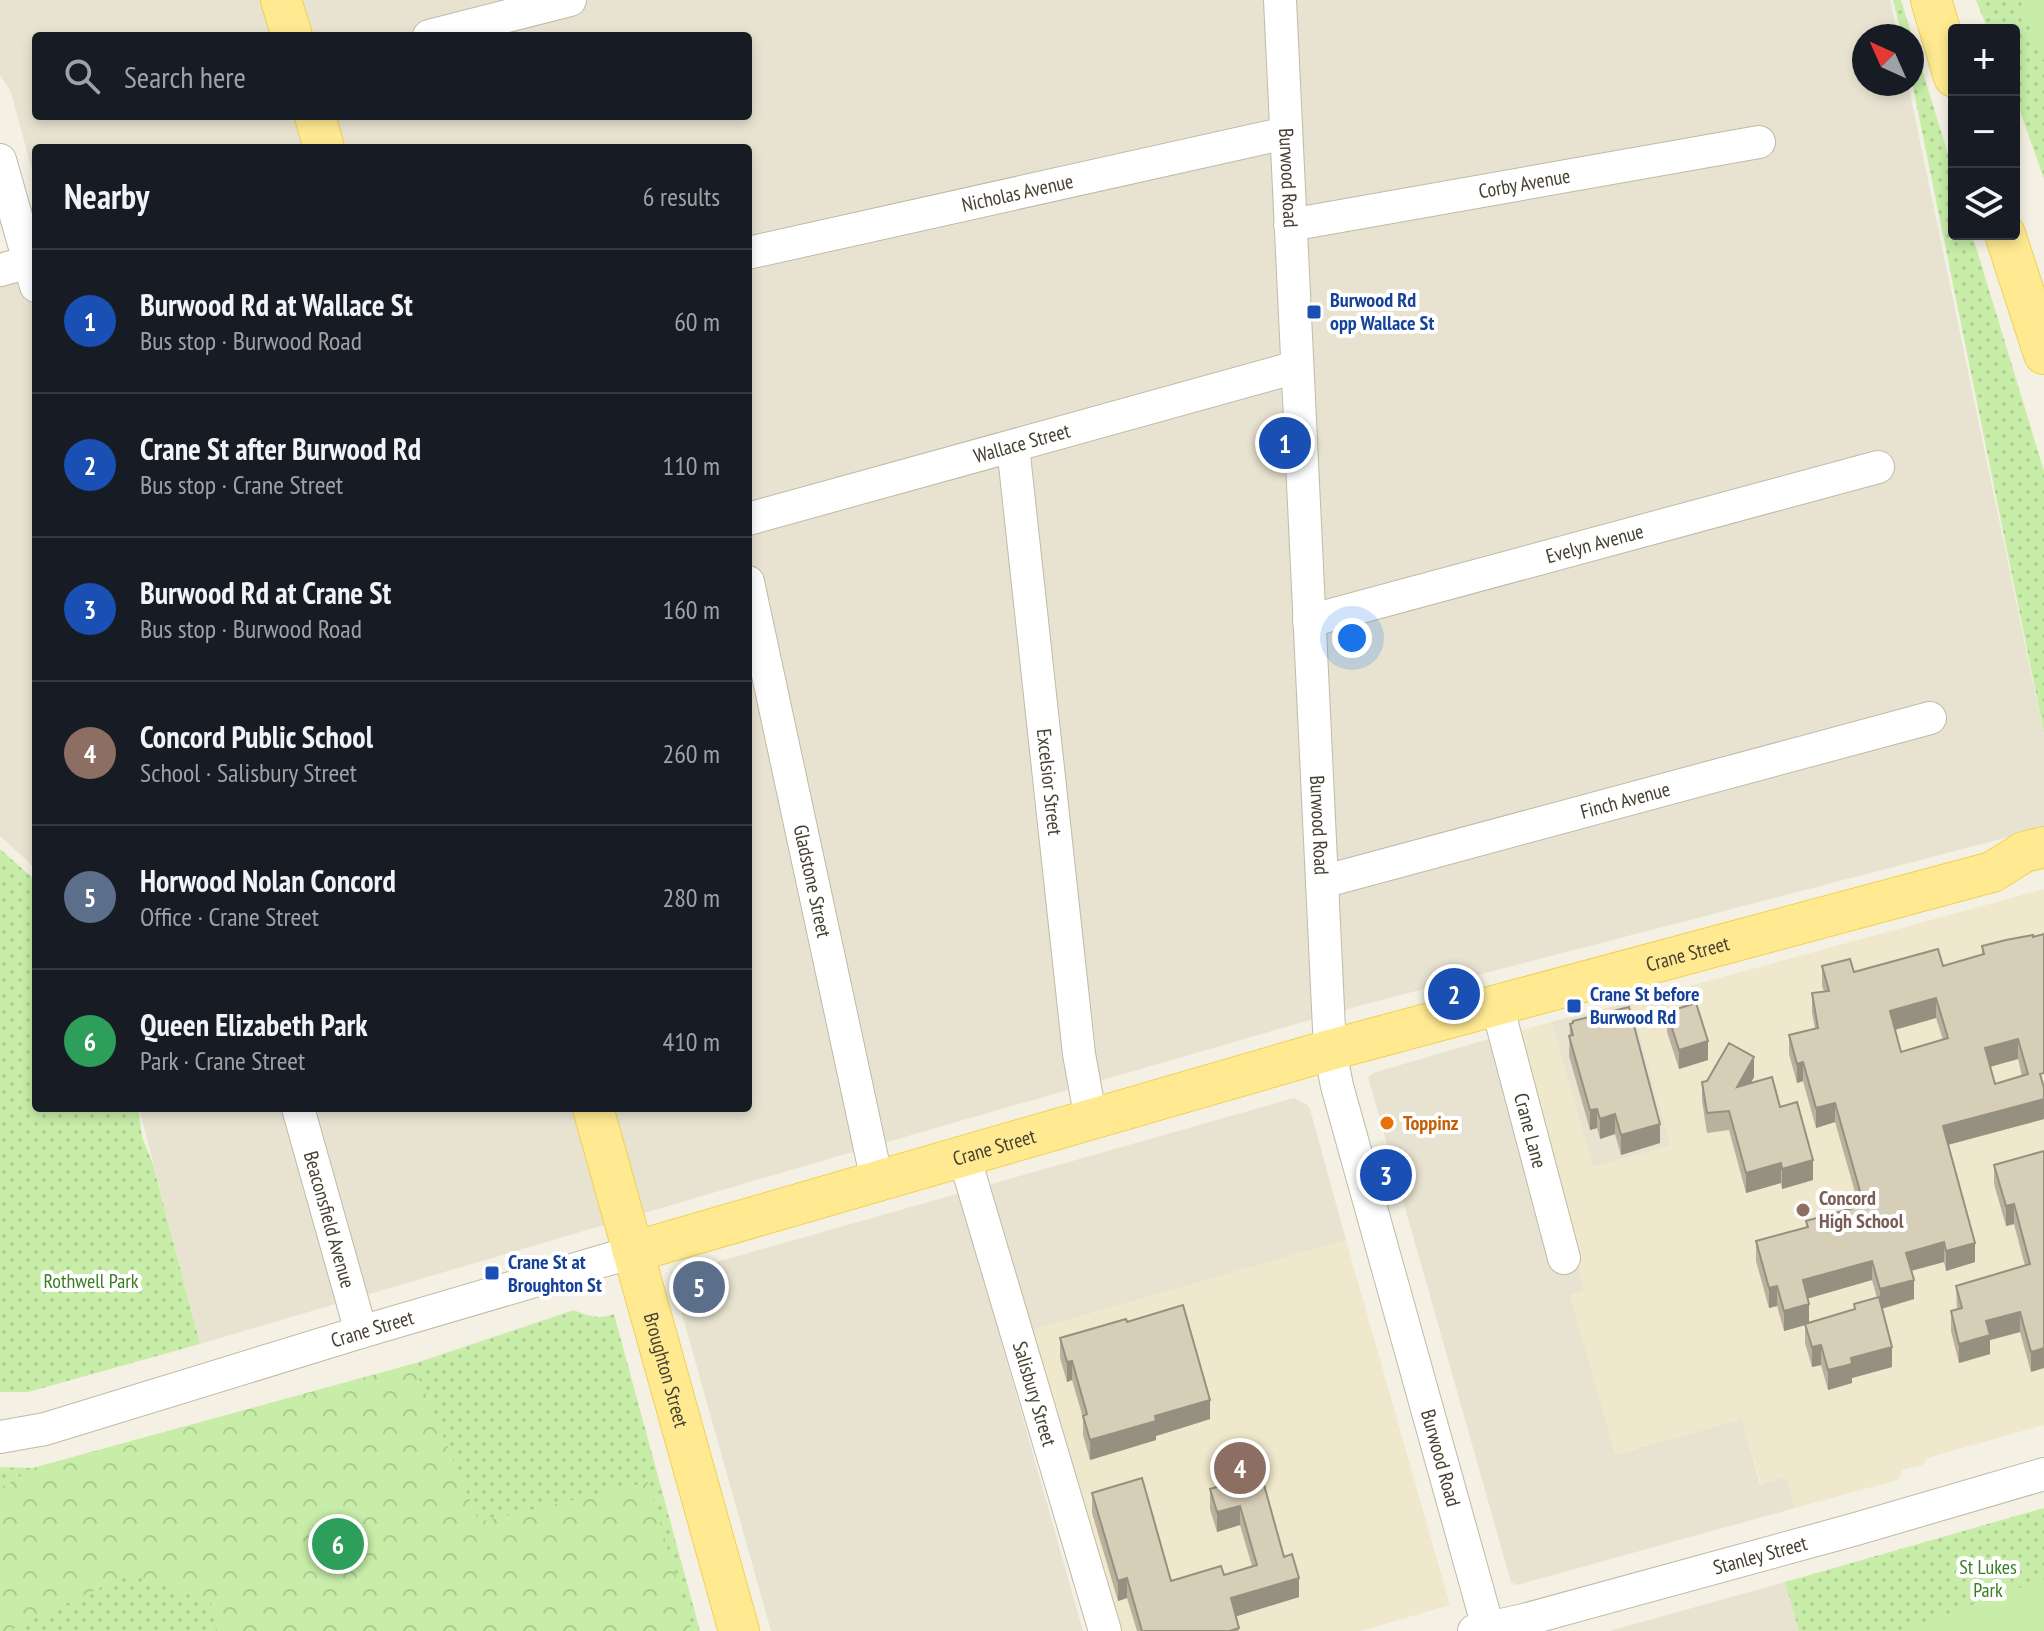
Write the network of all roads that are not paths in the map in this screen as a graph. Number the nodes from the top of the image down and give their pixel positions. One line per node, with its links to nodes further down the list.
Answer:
1 (281, 0): 5 (main road)
2 (570, 0): 6 (street)
3 (1280, 0): 9 (street, Burwood Road)
4 (1931, 0): 7 (main road)
5 (291, 32)
6 (445, 32)
7 (1948, 57)
8 (316, 120): 11 (main road)
9 (1286, 133): 13 (street, Burwood Road); 15 (street, Nicholas Avenue)
10 (1759, 142): 13 (street, Corby Avenue)
11 (323, 144)
12 (0, 160): 16 (street)
13 (1290, 225): 18 (street, Burwood Road)
14 (2007, 240): 17 (main road)
15 (752, 252)
16 (22, 273)
17 (2044, 354)
18 (1297, 367): 19 (street, Wallace Street); 23 (street, Burwood Road)
19 (1013, 446): 21 (street, Wallace Street); 33 (street, Excelsior Street)
20 (1878, 467): 23 (street, Evelyn Avenue)
21 (752, 518)
22 (752, 601): 35 (street, Gladstone Street)
23 (1309, 621): 28 (street, Burwood Road)
24 (1930, 718): 28 (street, Finch Avenue)
25 (2044, 847): 26 (main road, Crane Street)
26 (1992, 872): 27 (main road, Crane Street); 29 (main road, Crane Street)
27 (2044, 874)
28 (1322, 882): 30 (street, Burwood Road)
29 (1497, 1005): 30 (main road, Crane Street); 37 (street, Crane Lane)
30 (1330, 1050): 33 (main road, Crane Street); 41 (street, Burwood Road)
31 (299, 1112): 38 (street, Beaconsfield Avenue)
32 (594, 1112): 36 (main road, Broughton Street)
33 (1091, 1120): 34 (main road, Crane Street)
34 (964, 1156): 35 (main road, Crane Street); 43 (street, Salisbury Street)
35 (877, 1181): 36 (main road, Crane Street)
36 (633, 1252): 38 (street, Crane Street); 42 (main road, Broughton Street)
37 (1564, 1258)
38 (361, 1332): 39 (street, Crane Street)
39 (0, 1437)
40 (2044, 1474): 41 (street, Stanley Street)
41 (1484, 1630)
42 (739, 1631)
43 (1105, 1631)

